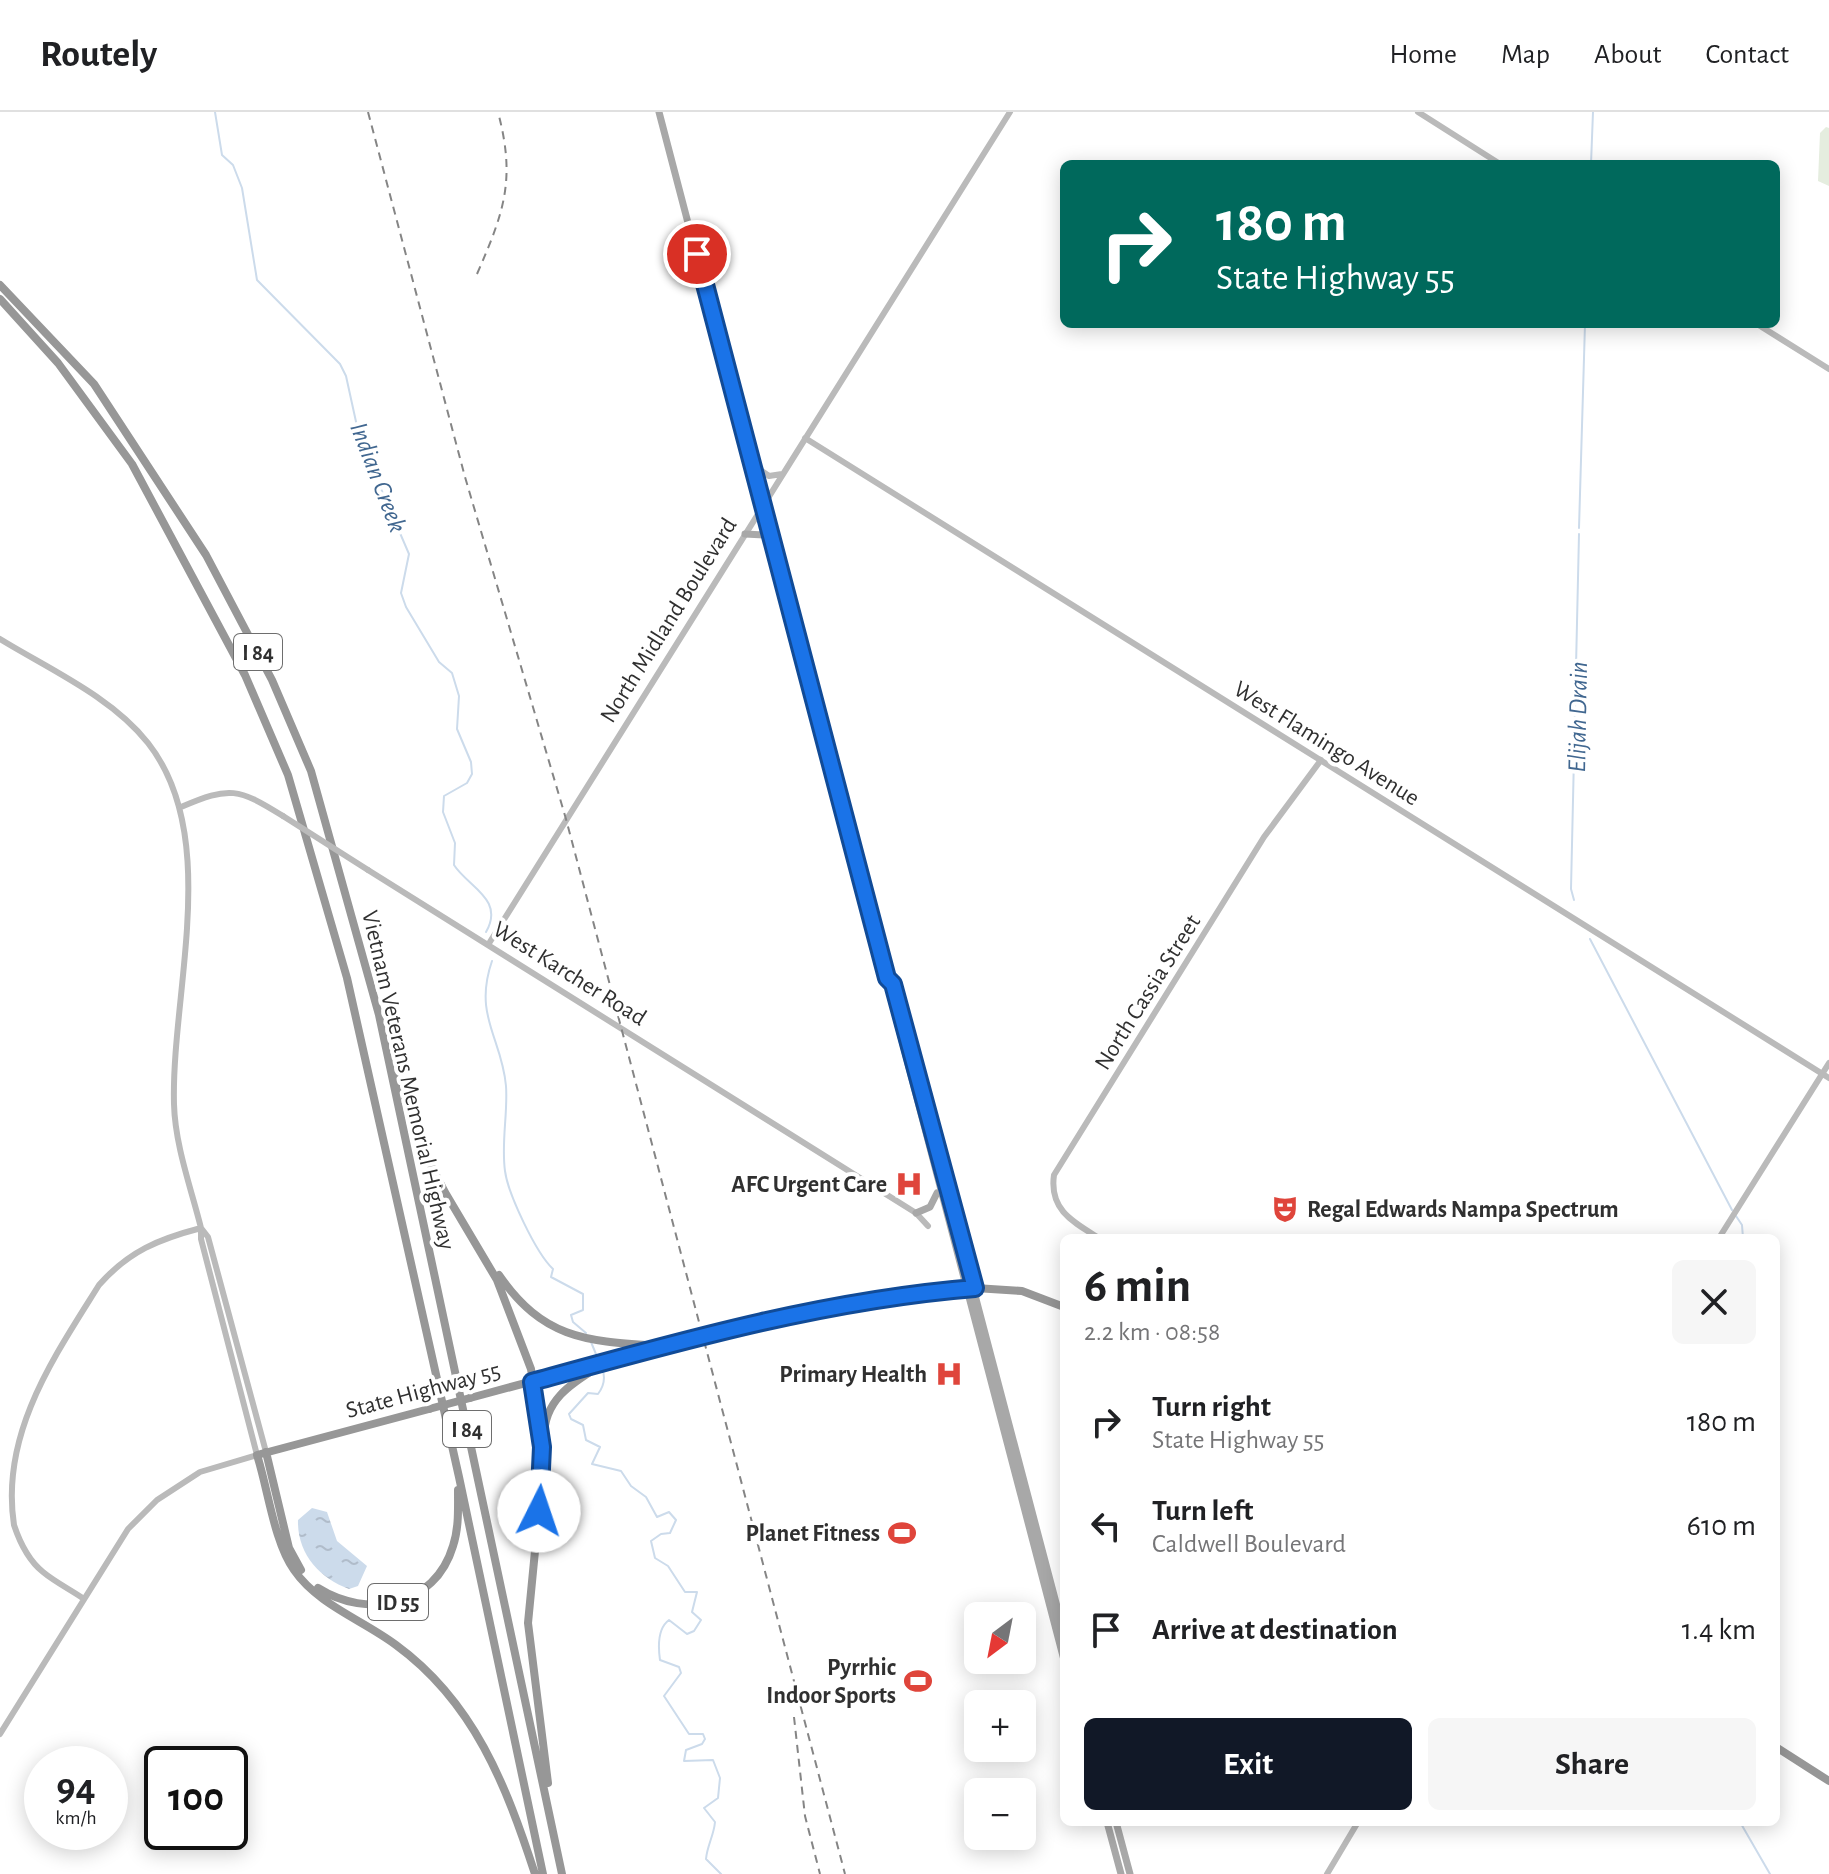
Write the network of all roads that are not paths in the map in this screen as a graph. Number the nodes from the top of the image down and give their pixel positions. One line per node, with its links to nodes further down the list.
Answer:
1 (659, 112): 10 (main road)
2 (1010, 112): 9 (street, North Midland Boulevard)
3 (1418, 112): 4 (street)
4 (1494, 160)
5 (0, 285): 20 (highway, Vietnam Veterans Memorial Highway / I 84)
6 (0, 299): 39 (highway, Vietnam Veterans Memorial Highway / I 84)
7 (1763, 328): 8 (street)
8 (1829, 369)
9 (805, 438): 11 (street, North Midland Boulevard); 16 (street, West Flamingo Avenue)
10 (752, 464): 11 (street); 12 (main road)
11 (782, 474): 12 (street, North Midland Boulevard)
12 (763, 506): 13 (street, North Midland Boulevard); 14 (main road)
13 (745, 534): 14 (main road); 18 (street, North Midland Boulevard)
14 (772, 543): 19 (main road)
15 (0, 639): 17 (street)
16 (1321, 760): 22 (street, West Flamingo Avenue); 28 (street, North Cassia Street)
17 (181, 807): 18 (street, West Karcher Road, bridge); 27 (street)
18 (488, 945): 25 (street, West Karcher Road)
19 (887, 978): 23 (main road); 30 (main road)
20 (379, 1015): 24 (highway); 50 (highway, Vietnam Veterans Memorial Highway / I 84)
21 (1829, 1063): 22 (street)
22 (1826, 1076): 29 (street)
23 (938, 1186): 25 (main road); 30 (main road)
24 (446, 1194): 33 (highway); 36 (highway)
25 (916, 1213): 26 (street, West Karcher Road)
26 (928, 1226)
27 (201, 1228): 32 (street); 34 (street); 41 (street)
28 (1092, 1234)
29 (1722, 1234)
30 (970, 1288): 31 (highway); 33 (highway, State Highway 55, bridge); 37 (main road)
31 (1060, 1306)
32 (221, 1315): 34 (street); 38 (street)
33 (660, 1346): 35 (highway, State Highway 55)
34 (239, 1351): 38 (street)
35 (608, 1361): 36 (highway, State Highway 55); 40 (highway)
36 (532, 1382): 38 (highway, State Highway 55, bridge); 40 (highway)
37 (1010, 1448): 42 (main road); 43 (main road)
38 (262, 1454): 39 (highway, ID 55); 41 (street); 51 (highway)
39 (459, 1477): 52 (highway, I 84)
40 (535, 1541): 50 (highway)
41 (84, 1599): 44 (street)
42 (1060, 1619)
43 (1060, 1644)
44 (0, 1734)
45 (1780, 1750): 46 (highway)
46 (1829, 1781)
47 (1108, 1826): 54 (main road)
48 (1117, 1826): 55 (main road)
49 (1356, 1826): 56 (street)
50 (556, 1843): 53 (highway, Vietnam Veterans Memorial Highway / I 84)
51 (535, 1874)
52 (543, 1874)
53 (562, 1874)
54 (1121, 1874)
55 (1130, 1874)
56 (1327, 1874)

